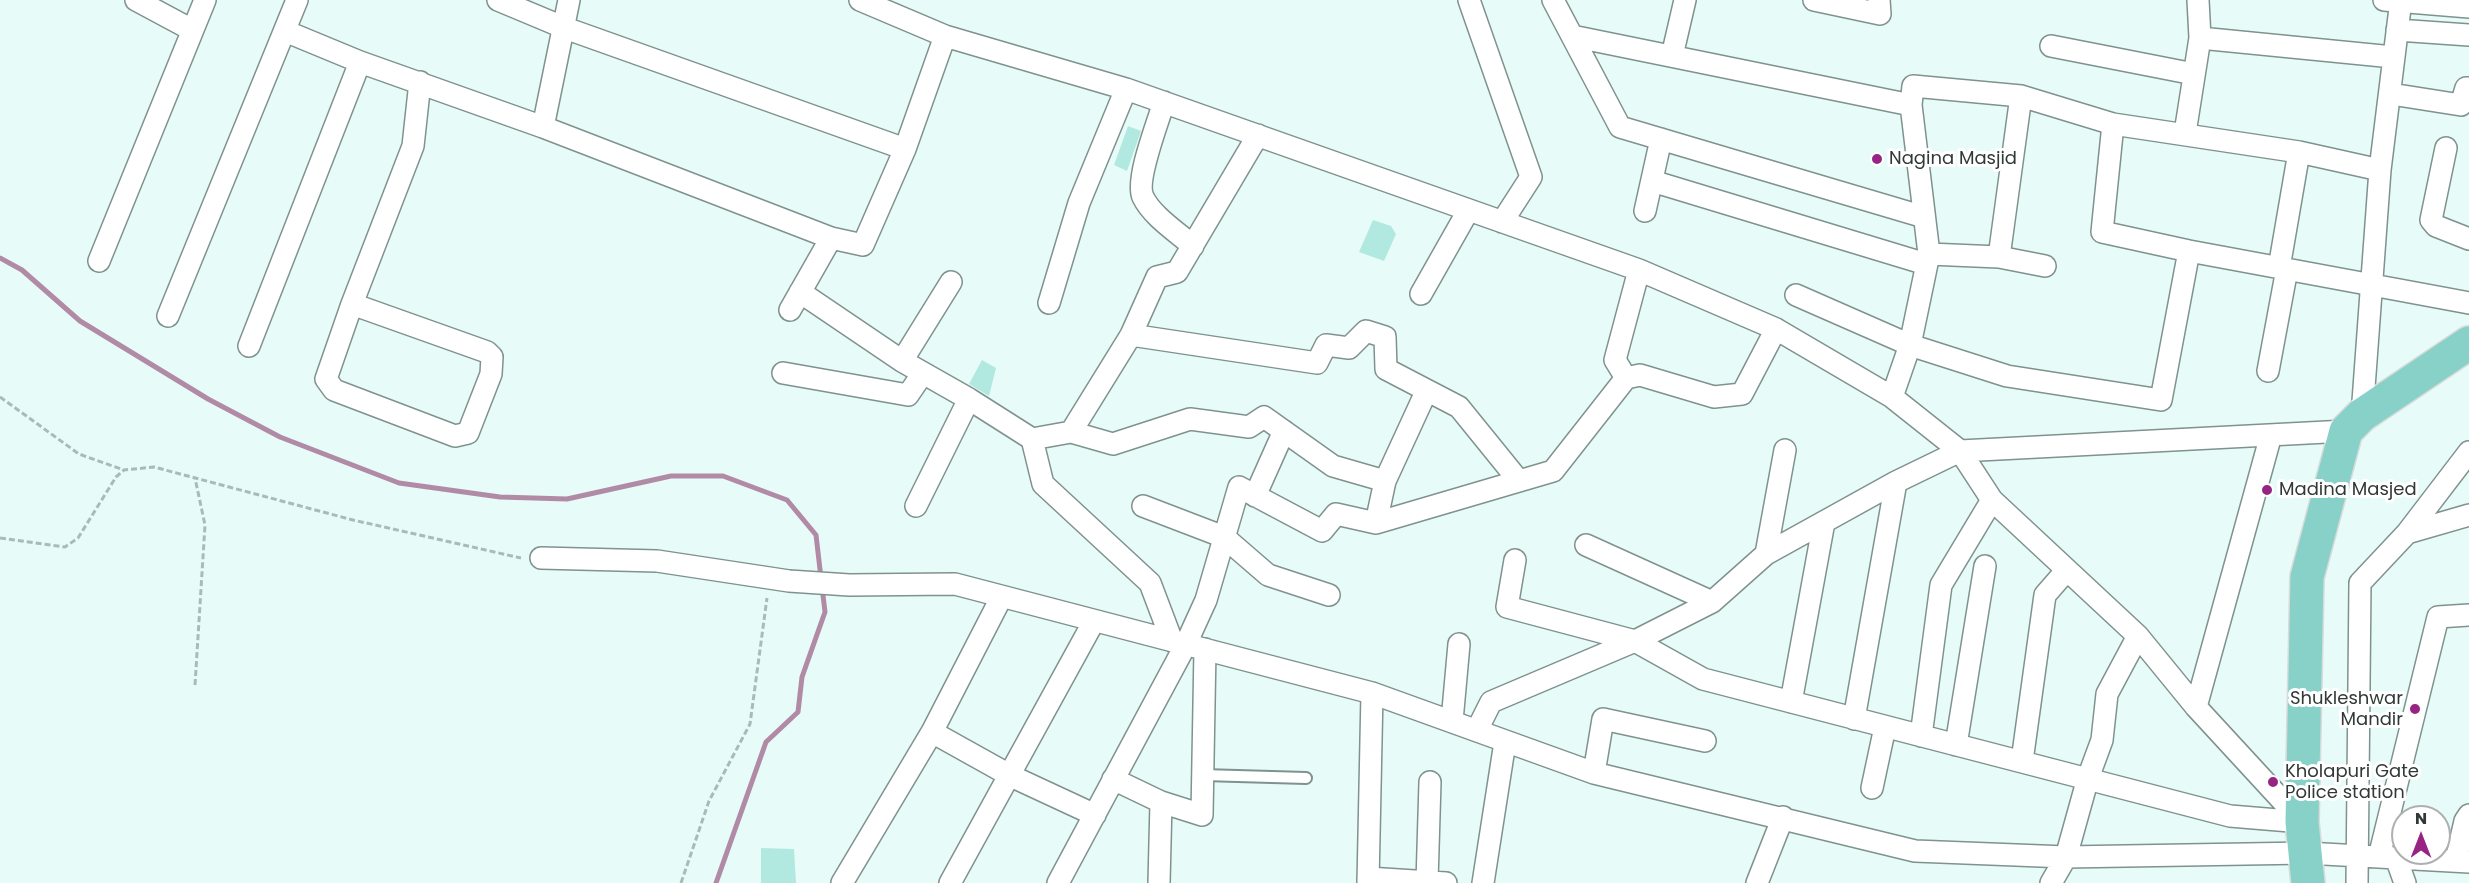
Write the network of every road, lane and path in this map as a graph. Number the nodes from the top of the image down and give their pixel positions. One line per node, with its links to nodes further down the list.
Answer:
1 (136, 0): 16 (street)
2 (205, 0): 16 (street)
3 (297, 0): 18 (street)
4 (498, 0): 15 (street)
5 (569, 0): 15 (street)
6 (860, 0): 20 (street)
7 (1469, 0): 48 (street)
8 (1553, 0): 21 (street)
9 (1685, 0): 24 (street)
10 (1814, 0): 11 (street)
11 (1879, 0)
12 (2198, 0): 22 (street)
13 (2395, 0): 14 (street); 17 (street)
14 (2469, 7)
15 (565, 28): 36 (street); 41 (street)
16 (192, 30): 55 (street)
17 (2397, 30): 19 (street); 25 (street)
18 (285, 31): 26 (street); 66 (street)
19 (2469, 35)
20 (945, 36): 30 (street); 41 (street)
21 (1572, 36): 24 (street); 39 (street)
22 (2200, 38): 25 (street); 27 (street)
23 (2051, 46): 27 (street)
24 (1672, 56): 34 (street)
25 (2394, 57): 31 (street)
26 (360, 62): 28 (street); 71 (street)
27 (2194, 74): 37 (street)
28 (420, 82): 36 (street); 65 (street)
29 (2469, 88): 31 (street)
30 (1126, 89): 33 (street); 63 (street)
31 (2391, 94): 43 (street)
32 (2021, 96): 34 (street); 35 (street); 53 (street)
33 (1164, 102): 38 (street); 51 (street)
34 (1911, 105): 47 (street)
35 (2114, 124): 37 (street); 52 (street)
36 (543, 127): 49 (street)
37 (2185, 133): 42 (street)
38 (1258, 135): 45 (street); 51 (street)
39 (1661, 139): 44 (street); 47 (street)
40 (2446, 148): 50 (street)
41 (905, 149): 49 (street)
42 (2299, 152): 43 (street); 57 (street)
43 (2380, 170): 60 (street)
44 (1652, 181): 46 (street); 54 (street)
45 (1468, 211): 48 (street); 61 (street)
46 (1645, 211)
47 (1924, 217): 54 (street)
48 (1502, 222): 58 (street)
49 (831, 238): 72 (street)
50 (2469, 239)
51 (1192, 246): 68 (street)
52 (2189, 251): 57 (street); 70 (street)
53 (1999, 257): 54 (street); 56 (street)
54 (1928, 259): 70 (street)
55 (99, 261)
56 (2045, 266)
57 (2283, 268): 60 (street); 73 (street)
58 (1639, 270): 67 (street); 76 (street)
59 (951, 282): 72 (street)
60 (2372, 284): 64 (street); 81 (street)
61 (1421, 294)
62 (1796, 295): 70 (street)
63 (1049, 303)
64 (2469, 303)
65 (352, 304): 65 (street)
66 (168, 316)
67 (1776, 329): 76 (street); 79 (street)
68 (1131, 335): 77 (street); 83 (street)
69 (2469, 343): 81 (main road)
70 (1910, 345): 79 (street)
71 (249, 346)
72 (902, 361): 75 (street)
73 (2268, 371)
74 (783, 373): 75 (street)
75 (923, 373): 80 (street)
76 (1626, 378): 92 (street)
77 (1426, 392): 91 (street); 92 (street)
78 (0, 397): 89 (path)
79 (1892, 397): 87 (street)
80 (969, 399): 85 (street); 97 (street)
81 (2354, 423): 84 (street); 146 (main road)
82 (1284, 431): 83 (street); 91 (street); 94 (street)
83 (1071, 432): 85 (street)
84 (2271, 435): 87 (street); 123 (street)
85 (1032, 439): 119 (street)
86 (1785, 450): 105 (street)
87 (1960, 450): 93 (street); 95 (street)
88 (2469, 452): 101 (street)
89 (124, 470): 90 (path); 103 (path)
90 (195, 478): 106 (path); 120 (path)
91 (1385, 481): 100 (street)
92 (1519, 481): 100 (street)
93 (1896, 482): 99 (street); 124 (street)
94 (1255, 496): 100 (street); 102 (street)
95 (1992, 500): 109 (street); 129 (street)
96 (1143, 506): 102 (street)
97 (916, 507)
98 (2469, 515): 101 (street)
99 (1824, 522): 105 (street); 122 (street)
100 (1376, 523)
101 (2407, 532): 147 (street)
102 (1224, 537): 111 (street); 119 (street)
103 (0, 538)
104 (1586, 545): 113 (street)
105 (1766, 554): 113 (street)
106 (541, 558): 110 (street)
107 (1515, 560): 117 (street)
108 (1985, 566): 132 (street)
109 (2066, 571): 116 (street); 133 (street)
110 (770, 578): 112 (street); 153 (path)
111 (1329, 595)
112 (1001, 598): 115 (street); 128 (street)
113 (1712, 602): 117 (street)
114 (2469, 615): 149 (street)
115 (1094, 621): 119 (street); 136 (street)
116 (2138, 636): 123 (street); 139 (street)
117 (1635, 641): 122 (street); 127 (street)
118 (1459, 644): 125 (street)
119 (1188, 645): 121 (street); 135 (street); 137 (street)
120 (195, 685)
121 (1372, 693): 125 (street); 151 (street)
122 (1791, 702): 124 (street)
123 (2196, 706): 146 (street)
124 (1854, 719): 126 (street)
125 (1452, 721): 127 (street)
126 (1885, 727): 129 (street); 141 (street)
127 (1477, 730): 131 (street)
128 (932, 732): 136 (street); 154 (street)
129 (1921, 736): 132 (street)
130 (1706, 741): 134 (street)
131 (1505, 742): 134 (street); 158 (street)
132 (1956, 745): 133 (street)
133 (2022, 761): 139 (street)
134 (1594, 772): 145 (street)
135 (1203, 775): 138 (lane); 142 (street)
136 (1011, 776): 144 (street); 155 (street)
137 (1113, 778): 142 (street); 144 (street)
138 (1306, 778)
139 (2088, 778): 146 (street); 148 (street)
140 (1430, 783): 152 (street)
141 (1872, 788)
142 (1161, 802): 157 (street)
143 (2469, 814): 150 (street)
144 (1095, 816): 156 (street)
145 (1783, 817): 148 (street); 159 (street)
146 (2305, 853): 147 (street); 148 (street)
147 (2356, 854): 149 (street); 161 (street)
148 (2066, 857): 160 (street)
149 (2388, 858): 150 (street); 162 (street)
150 (2463, 861)
151 (1368, 881): 152 (street)
152 (1437, 882)
153 (681, 883)
154 (842, 883)
155 (950, 883)
156 (1058, 883)
157 (1159, 883)
158 (1483, 883)
159 (1757, 883)
160 (2051, 883)
161 (2358, 883)
162 (2405, 883)

